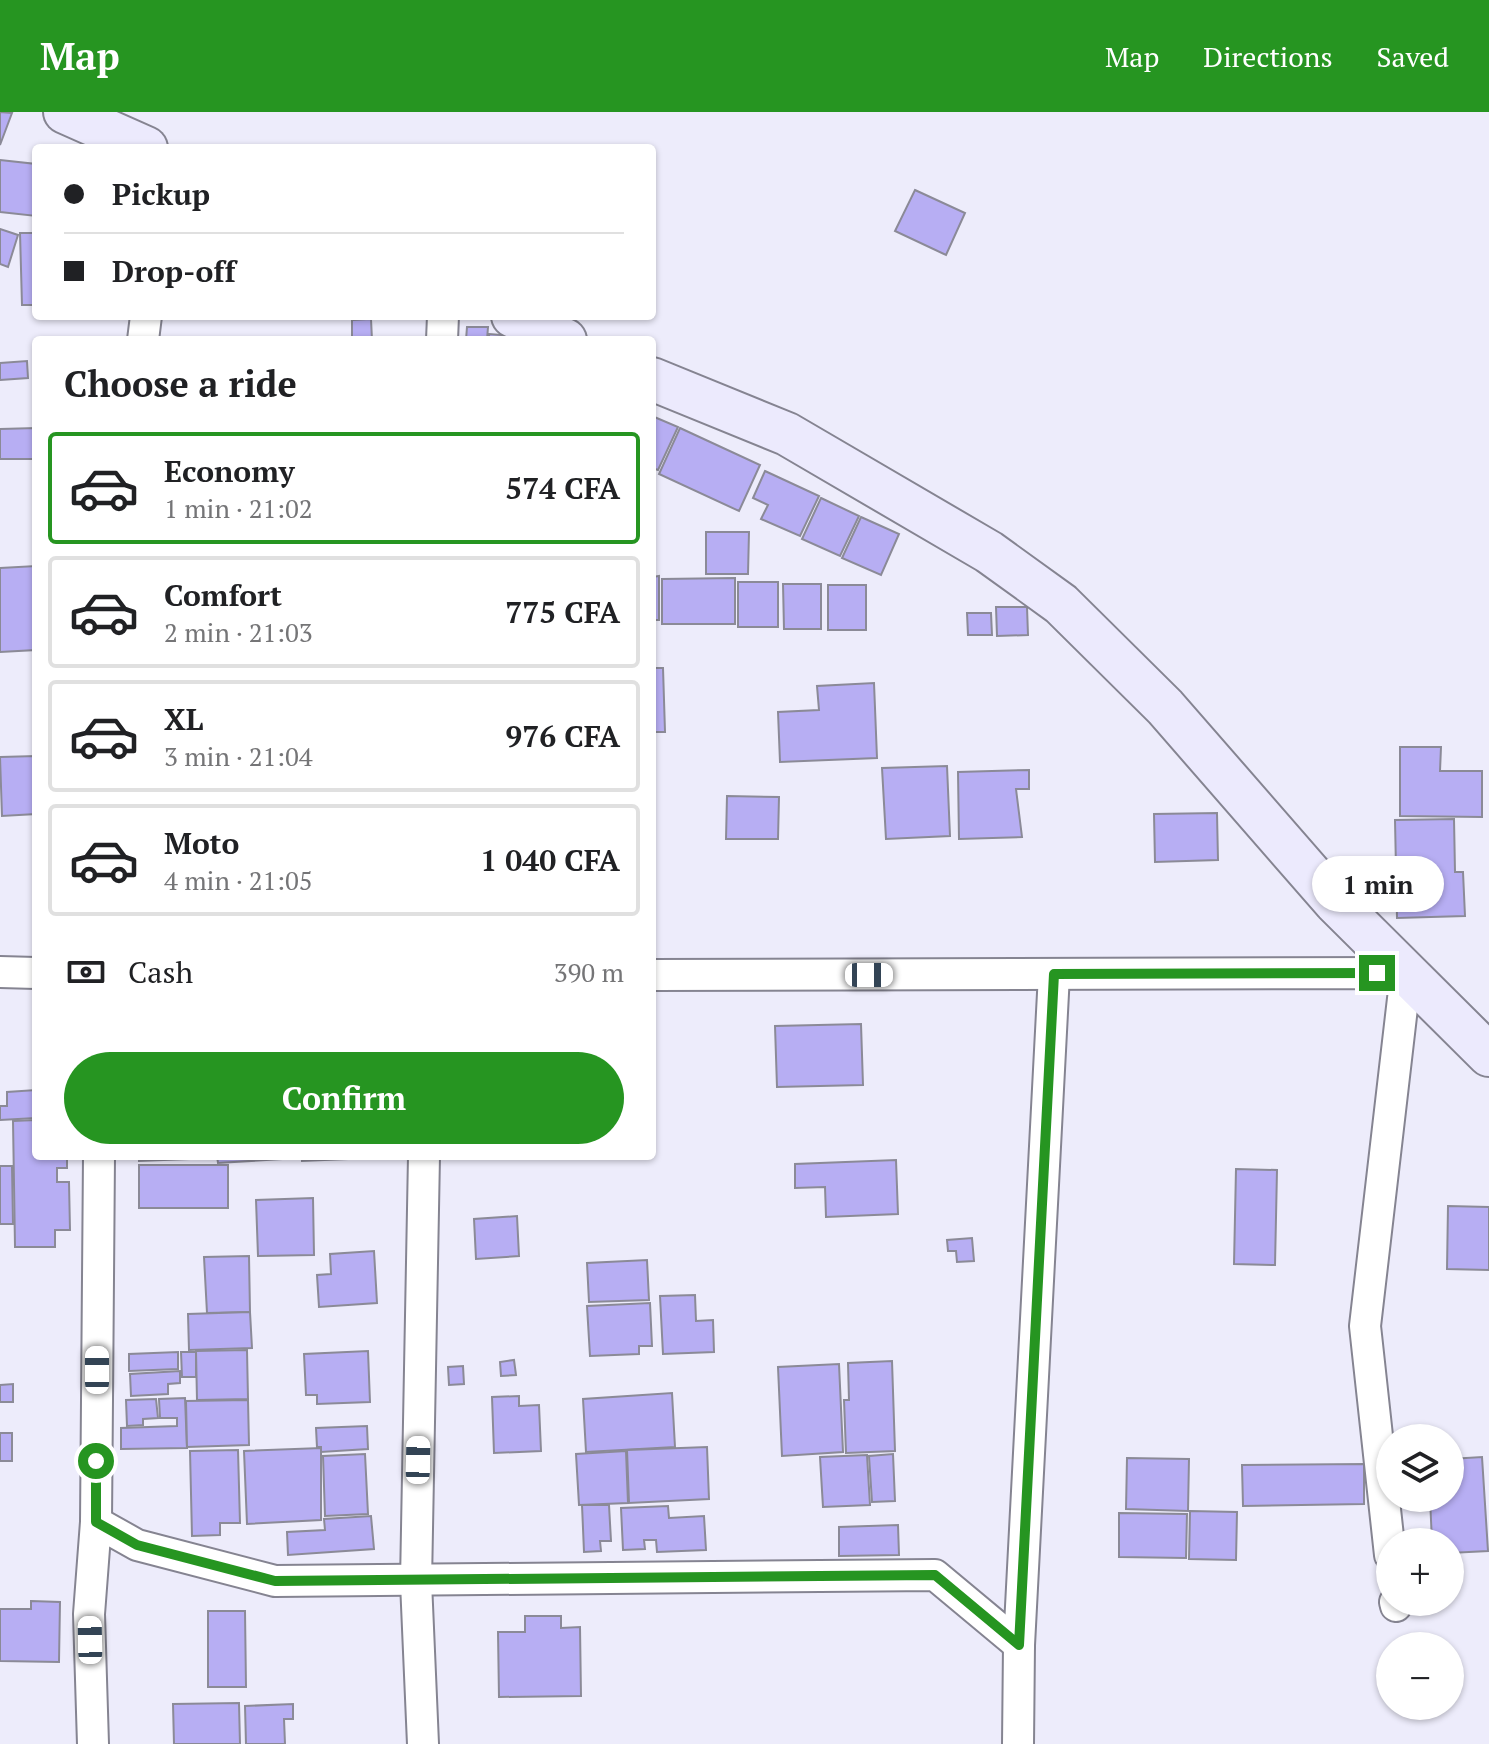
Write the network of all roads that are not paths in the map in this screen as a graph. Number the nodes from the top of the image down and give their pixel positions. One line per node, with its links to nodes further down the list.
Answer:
1 (65, 112): 2 (street)
2 (137, 144)
3 (522, 320): 4 (street)
4 (556, 336)
5 (656, 381): 8 (street)
6 (0, 972): 7 (street)
7 (32, 973)
8 (1406, 973): 9 (street); 11 (street); 15 (street)
9 (1054, 974): 10 (street); 17 (street)
10 (656, 975)
11 (1489, 1055)
12 (99, 1160): 14 (street)
13 (424, 1160): 16 (street)
14 (96, 1522): 16 (street); 18 (street)
15 (1387, 1528)
16 (416, 1582): 17 (street); 19 (street)
17 (1019, 1645): 20 (street)
18 (93, 1744)
19 (423, 1744)
20 (1018, 1744)

